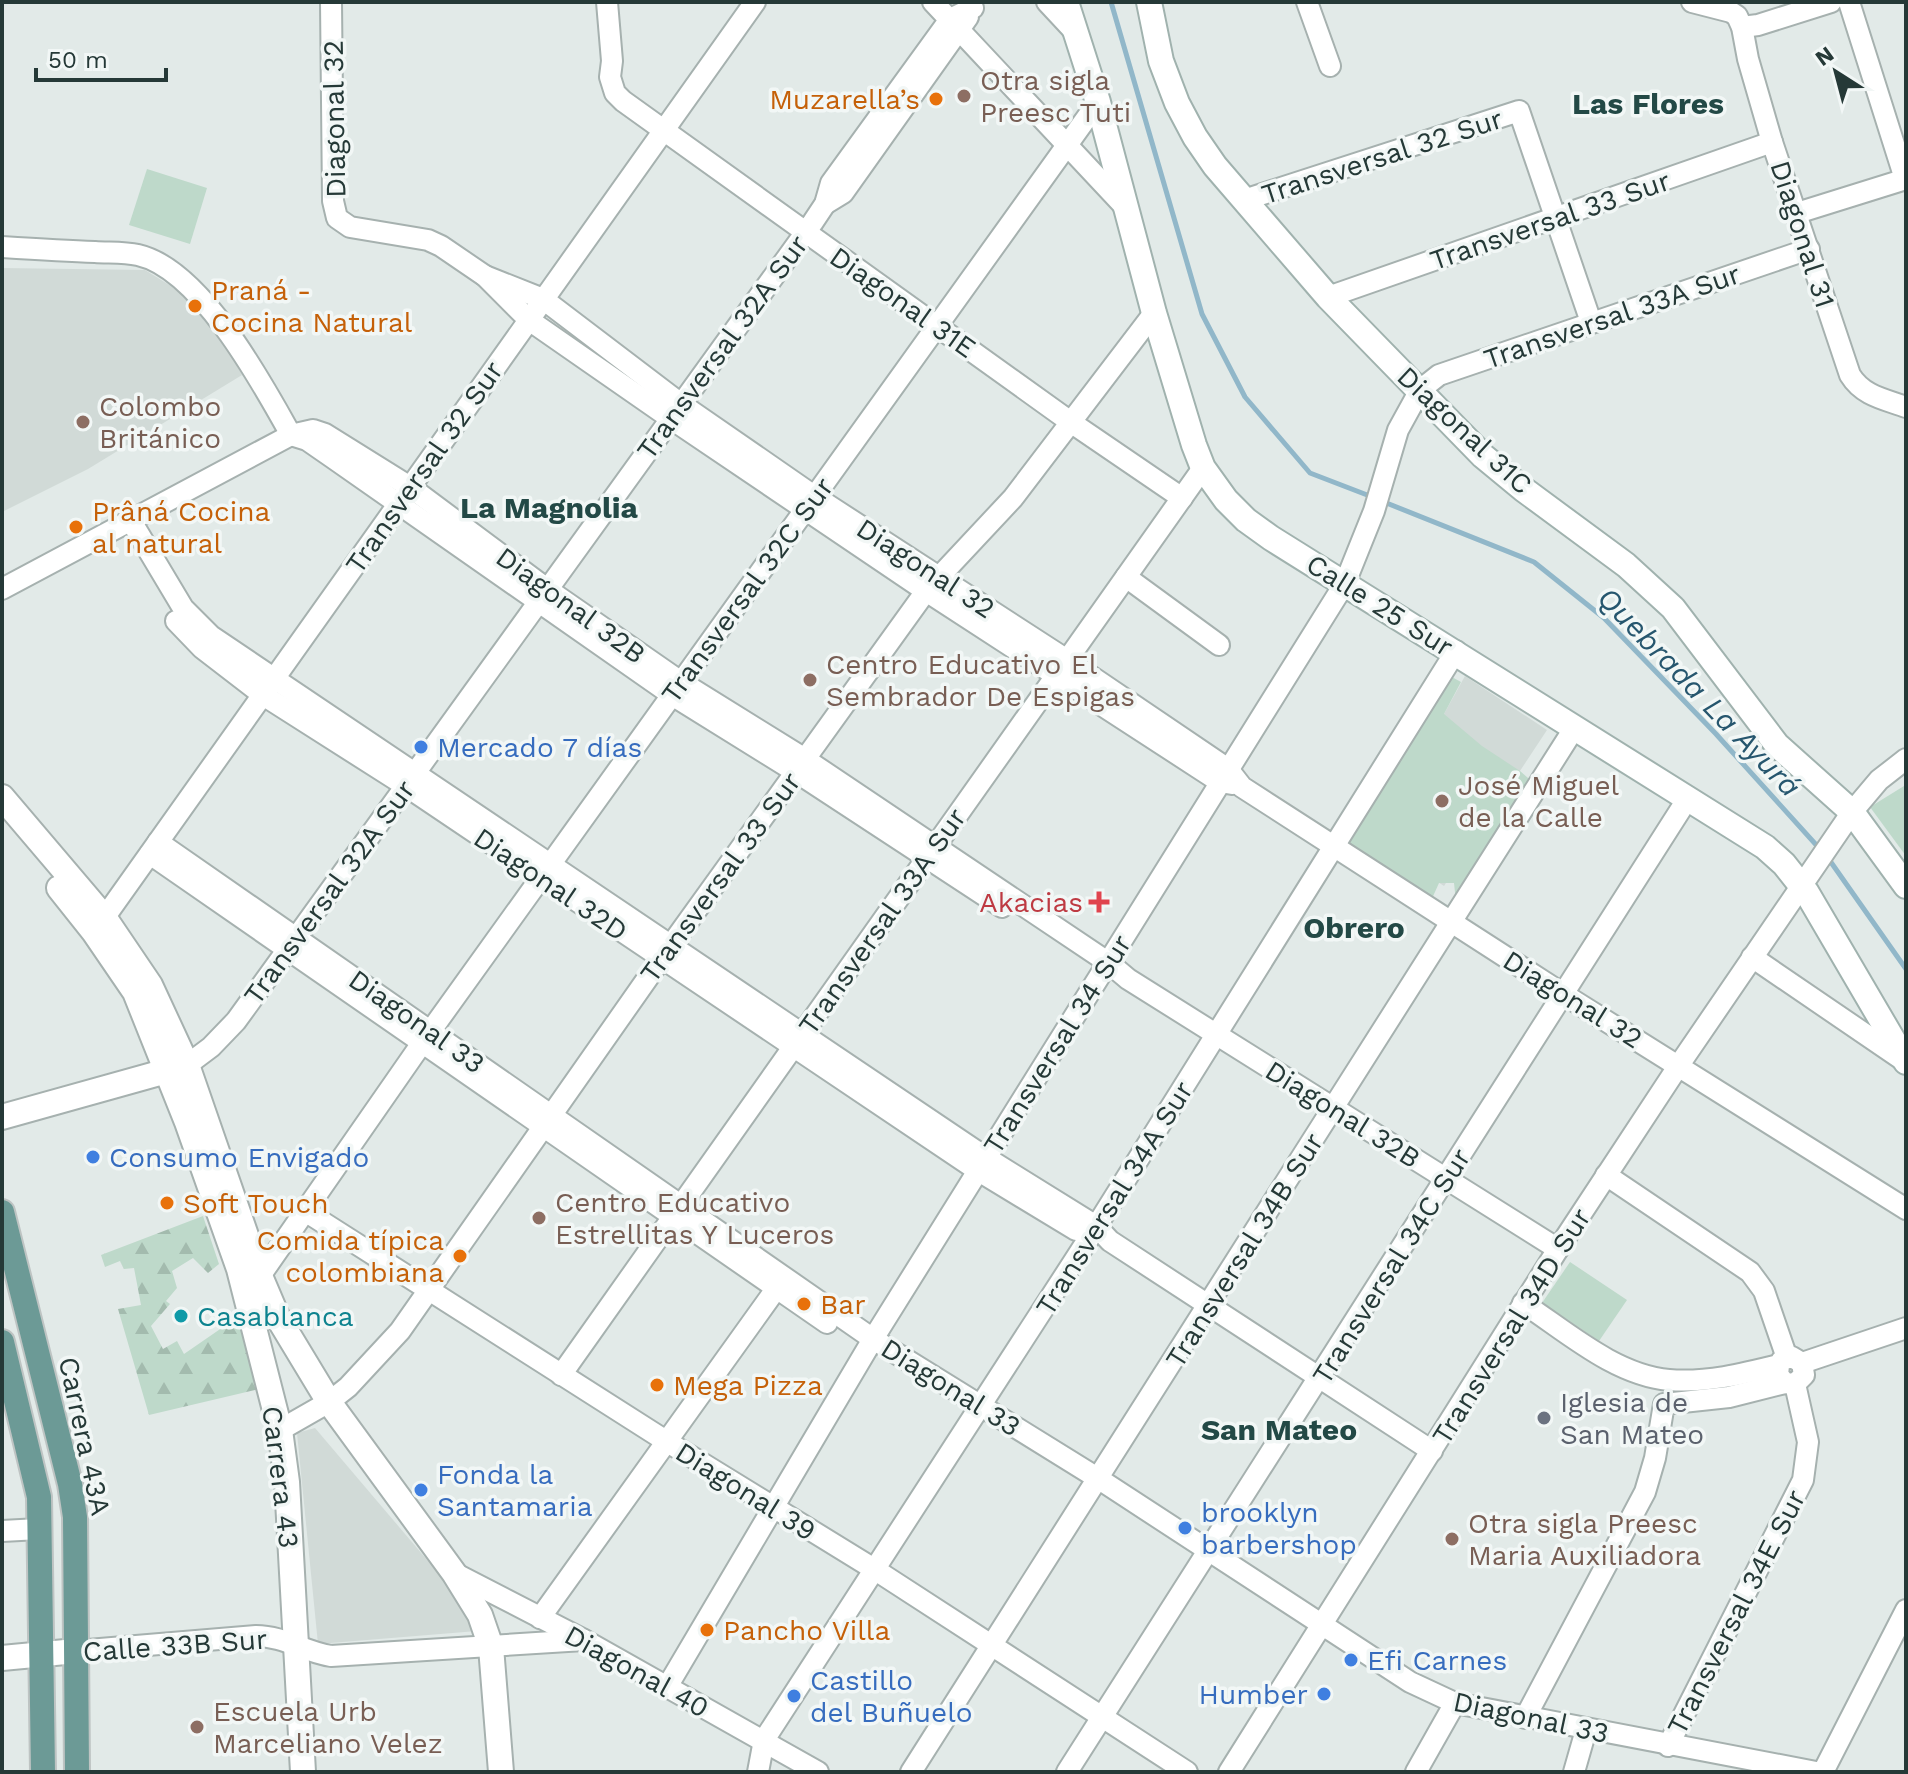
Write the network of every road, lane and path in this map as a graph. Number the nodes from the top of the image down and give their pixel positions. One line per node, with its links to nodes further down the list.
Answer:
1 (331, 2): 29 (street, Diagonal 32)
2 (607, 2): 18 (street, Diagonal 31E)
3 (755, 2): 18 (street, Transversal 32 Sur)
4 (933, 2): 13 (street)
5 (1047, 2): 15 (street)
6 (1066, 2): 15 (main road, Calle 25 Sur)
7 (1149, 2): 22 (main road, Diagonal 31C)
8 (1307, 2): 16 (street)
9 (1692, 2): 14 (street)
10 (1831, 2): 14 (street)
11 (1849, 2): 21 (street)
12 (975, 5): 13 (street, Transversal 32A Sur)
13 (956, 24): 20 (street); 26 (street, Transversal 32A Sur)
14 (1742, 27): 19 (street, Diagonal 31)
15 (1076, 33): 17 (main road, Calle 25 Sur)
16 (1330, 66)
17 (1098, 102): 20 (street, Transversal 32C Sur); 23 (main road, Calle 25 Sur)
18 (667, 126): 26 (street, Diagonal 31E); 31 (street, Transversal 32 Sur)
19 (1772, 142): 24 (street, Diagonal 31); 25 (street, Transversal 33 Sur)
20 (1068, 144): 23 (street); 34 (street, Transversal 32C Sur)
21 (1906, 179): 24 (street)
22 (1244, 200): 25 (street, Transversal 32 Sur); 30 (main road, Diagonal 31C)
23 (1129, 211): 32 (main road, Calle 25 Sur)
24 (1797, 213): 28 (street, Diagonal 31)
25 (1555, 218): 30 (street, Transversal 33 Sur); 35 (street)
26 (808, 227): 34 (street, Diagonal 31E); 38 (street, Transversal 32A Sur)
27 (2, 247): 40 (street)
28 (1809, 249): 35 (street, Transversal 33A Sur); 37 (street, Diagonal 31)
29 (485, 276): 31 (street, Diagonal 32); 33 (street, Diagonal 32)
30 (1328, 297): 36 (main road, Diagonal 31C)
31 (543, 299): 33 (street, Transversal 32 Sur); 38 (street, Diagonal 32)
32 (1154, 313): 39 (street, Transversal 33 Sur); 41 (main road, Calle 25 Sur)
33 (529, 320): 38 (street, Diagonal 32); 42 (street, Transversal 32 Sur)
34 (940, 321): 39 (street, Diagonal 31E); 44 (street, Transversal 32C Sur)
35 (1591, 322): 36 (street, Transversal 33A Sur)
36 (1420, 390): 49 (street, Transversal 34 Sur); 64 (main road, Diagonal 31C)
37 (1906, 407)
38 (675, 411): 44 (street, Diagonal 32); 51 (street, Transversal 32A Sur)
39 (1075, 418): 43 (street, Diagonal 31E); 48 (street, Transversal 33 Sur)
40 (291, 435): 42 (street, Diagonal 32B); 45 (street, Diagonal 32B); 46 (street)
41 (1203, 468): 43 (street, Transversal 33A Sur); 49 (main road, Calle 25 Sur)
42 (410, 487): 45 (street, Transversal 32 Sur); 51 (street, Diagonal 32B)
43 (1185, 493): 47 (street, Transversal 33A Sur)
44 (809, 503): 48 (street, Diagonal 32); 56 (street, Transversal 32C Sur)
45 (398, 505): 51 (street, Diagonal 32B); 55 (street, Transversal 32 Sur)
46 (125, 524): 50 (street); 55 (street, Diagonal 32D)
47 (1126, 577): 52 (street); 54 (street, Transversal 33A Sur)
48 (932, 583): 54 (street, Diagonal 32); 59 (street, Transversal 33 Sur)
49 (1345, 583): 53 (main road, Calle 25 Sur); 60 (street, Transversal 34 Sur)
50 (2, 589)
51 (542, 596): 56 (street, Diagonal 32B); 61 (street, Transversal 32A Sur)
52 (1219, 645)
53 (1456, 651): 57 (main road, Calle 25 Sur); 66 (street, Transversal 34A Sur)
54 (1062, 667): 60 (street, Diagonal 32); 68 (street, Transversal 33A Sur)
55 (268, 687): 61 (street, Diagonal 32D); 67 (street, Transversal 32 Sur)
56 (676, 688): 59 (street, Diagonal 32B); 69 (street, Transversal 32C Sur)
57 (1575, 727): 63 (main road, Calle 25 Sur); 72 (street, Transversal 34B Sur)
58 (1906, 759): 64 (street)
59 (800, 765): 68 (street, Diagonal 32B); 75 (street, Transversal 33 Sur)
60 (1224, 776): 66 (street, Diagonal 32); 77 (street, Transversal 34 Sur)
61 (410, 781): 69 (street, Diagonal 32D); 74 (street, Transversal 32A Sur)
62 (2, 797): 73 (main road, Carrera 43)
63 (1688, 798): 70 (main road, Calle 25 Sur); 78 (street, Transversal 34C Sur)
64 (1852, 812): 70 (street); 71 (main road, Diagonal 31C)
65 (2, 816): 73 (main road, Carrera 43)
66 (1333, 847): 72 (street, Diagonal 32); 79 (street, Transversal 34A Sur)
67 (154, 848): 73 (street, Transversal 32 Sur); 74 (street, Diagonal 33)
68 (931, 852): 77 (street, Diagonal 32B); 81 (street, Transversal 33A Sur)
69 (545, 872): 75 (street, Diagonal 32D); 80 (street, Transversal 32C Sur)
70 (1801, 885): 76 (street, Transversal 34D Sur); 82 (main road, Calle 25 Sur)
71 (1906, 886)
72 (1450, 922): 78 (street, Diagonal 32); 85 (street, Transversal 34B Sur)
73 (99, 925): 84 (main road, Carrera 43)
74 (292, 944): 80 (street, Diagonal 33); 84 (street, Transversal 32A Sur)
75 (666, 952): 81 (street, Diagonal 32D); 87 (street, Transversal 33 Sur)
76 (1752, 957): 82 (street); 83 (street, Transversal 34D Sur)
77 (1106, 967): 79 (street, Diagonal 32B); 88 (street, Transversal 34 Sur)
78 (1563, 994): 83 (street, Diagonal 32); 90 (street, Transversal 34C Sur)
79 (1216, 1035): 85 (street, Diagonal 32B); 95 (street, Transversal 34A Sur)
80 (427, 1037): 87 (street, Diagonal 33); 92 (street, Transversal 32C Sur)
81 (797, 1041): 88 (street, Diagonal 32D); 93 (street, Transversal 33A Sur)
82 (1906, 1062)
83 (1679, 1065): 89 (street, Transversal 34D Sur); 91 (street, Diagonal 32)
84 (178, 1068): 86 (main road, Transversal 32A Sur); 97 (main road, Carrera 43); 110 (main road, Carrera 43)
85 (1333, 1109): 90 (street, Diagonal 32B); 101 (street, Transversal 34B Sur)
86 (2, 1117)
87 (548, 1122): 93 (street, Diagonal 33); 99 (street, Transversal 33 Sur)
88 (981, 1163): 95 (street, Diagonal 32D); 104 (street, Transversal 34 Sur)
89 (1606, 1175): 96 (street, Transversal 34D Sur); 105 (street, Transversal 34E Sur)
90 (1447, 1179): 96 (street, Diagonal 32B); 107 (street, Transversal 34C Sur)
91 (1906, 1209)
92 (305, 1211): 97 (street, Transversal 32C Sur); 99 (street, Diagonal 39)
93 (677, 1211): 98 (street, Diagonal 33); 104 (street, Diagonal 33); 106 (street, Transversal 33A Sur)
94 (2, 1212): 127 (main road, Carrera 43A)
95 (1098, 1235): 101 (street, Diagonal 32D); 109 (street, Transversal 34A Sur)
96 (1558, 1249): 100 (street, Transversal 34D Sur)
97 (260, 1276): 108 (main road, Carrera 43)
98 (776, 1289): 104 (street, Diagonal 33); 111 (street)
99 (430, 1290): 106 (street, Diagonal 39); 108 (street, Transversal 33 Sur)
100 (1523, 1303): 105 (street); 112 (street, Transversal 34D Sur)
101 (1209, 1305): 107 (street, Diagonal 32D); 113 (street, Transversal 34B Sur)
102 (1906, 1328): 105 (street)
103 (2, 1342): 115 (main road, Carrera 43A)
104 (870, 1344): 109 (street, Diagonal 33); 114 (street, Transversal 34 Sur)
105 (1790, 1371): 133 (street); 136 (street, Transversal 34E Sur)
106 (561, 1375): 111 (street, Diagonal 39)
107 (1320, 1378): 112 (street, Diagonal 32D); 117 (street, Transversal 34C Sur)
108 (329, 1402): 110 (street, Transversal 33 Sur); 119 (main road, Carrera 43)
109 (983, 1405): 113 (street, Diagonal 33); 118 (street, Transversal 34A Sur)
110 (280, 1430): 124 (main road, Carrera 43)
111 (666, 1441): 114 (street, Diagonal 39); 121 (street)
112 (1432, 1451): 122 (street, Transversal 34D Sur)
113 (1099, 1479): 117 (street, Diagonal 33); 126 (street, Transversal 34B Sur)
114 (775, 1508): 118 (street, Diagonal 39); 130 (street, Transversal 34 Sur)
115 (39, 1529): 116 (street); 128 (main road, Carrera 43A)
116 (2, 1531)
117 (1209, 1552): 122 (street, Diagonal 33); 132 (street, Transversal 34C Sur)
118 (874, 1569): 126 (street, Diagonal 39); 135 (street, Transversal 34A Sur)
119 (454, 1573): 121 (street, Diagonal 40); 125 (main road, Carrera 43)
120 (1906, 1610): 151 (street)
121 (540, 1618): 123 (street, Diagonal 40)
122 (1322, 1626): 131 (street, Diagonal 33); 137 (street, Transversal 34D Sur)
123 (584, 1640): 125 (street, Calle 33B Sur); 130 (street, Diagonal 40)
124 (296, 1644): 125 (street, Calle 33B Sur); 127 (street, Calle 33B Sur); 140 (main road, Carrera 43)
125 (491, 1647): 141 (main road, Carrera 43)
126 (992, 1647): 132 (street, Diagonal 39); 144 (street, Transversal 34B Sur)
127 (76, 1651): 128 (main road, Calle 33B Sur); 139 (main road, Carrera 43A)
128 (41, 1655): 129 (main road, Calle 33B Sur); 138 (main road, Carrera 43A)
129 (2, 1658)
130 (667, 1687): 135 (street, Diagonal 40)
131 (1455, 1703): 133 (street, Diagonal 33); 148 (street)
132 (1102, 1717): 145 (street, Transversal 34C Sur); 146 (street, Diagonal 39)
133 (1525, 1718): 134 (street, Diagonal 33)
134 (1586, 1730): 136 (street, Diagonal 33); 149 (street)
135 (764, 1740): 142 (street); 143 (street, Diagonal 40)
136 (1668, 1746): 150 (street, Diagonal 33)
137 (1244, 1762): 147 (street, Transversal 34D Sur)
138 (43, 1772)
139 (77, 1772)
140 (303, 1772)
141 (501, 1772)
142 (758, 1772)
143 (818, 1772)
144 (911, 1772)
145 (1067, 1772)
146 (1187, 1772)
147 (1229, 1772)
148 (1416, 1772)
149 (1574, 1772)
150 (1816, 1772)
151 (1823, 1772)

